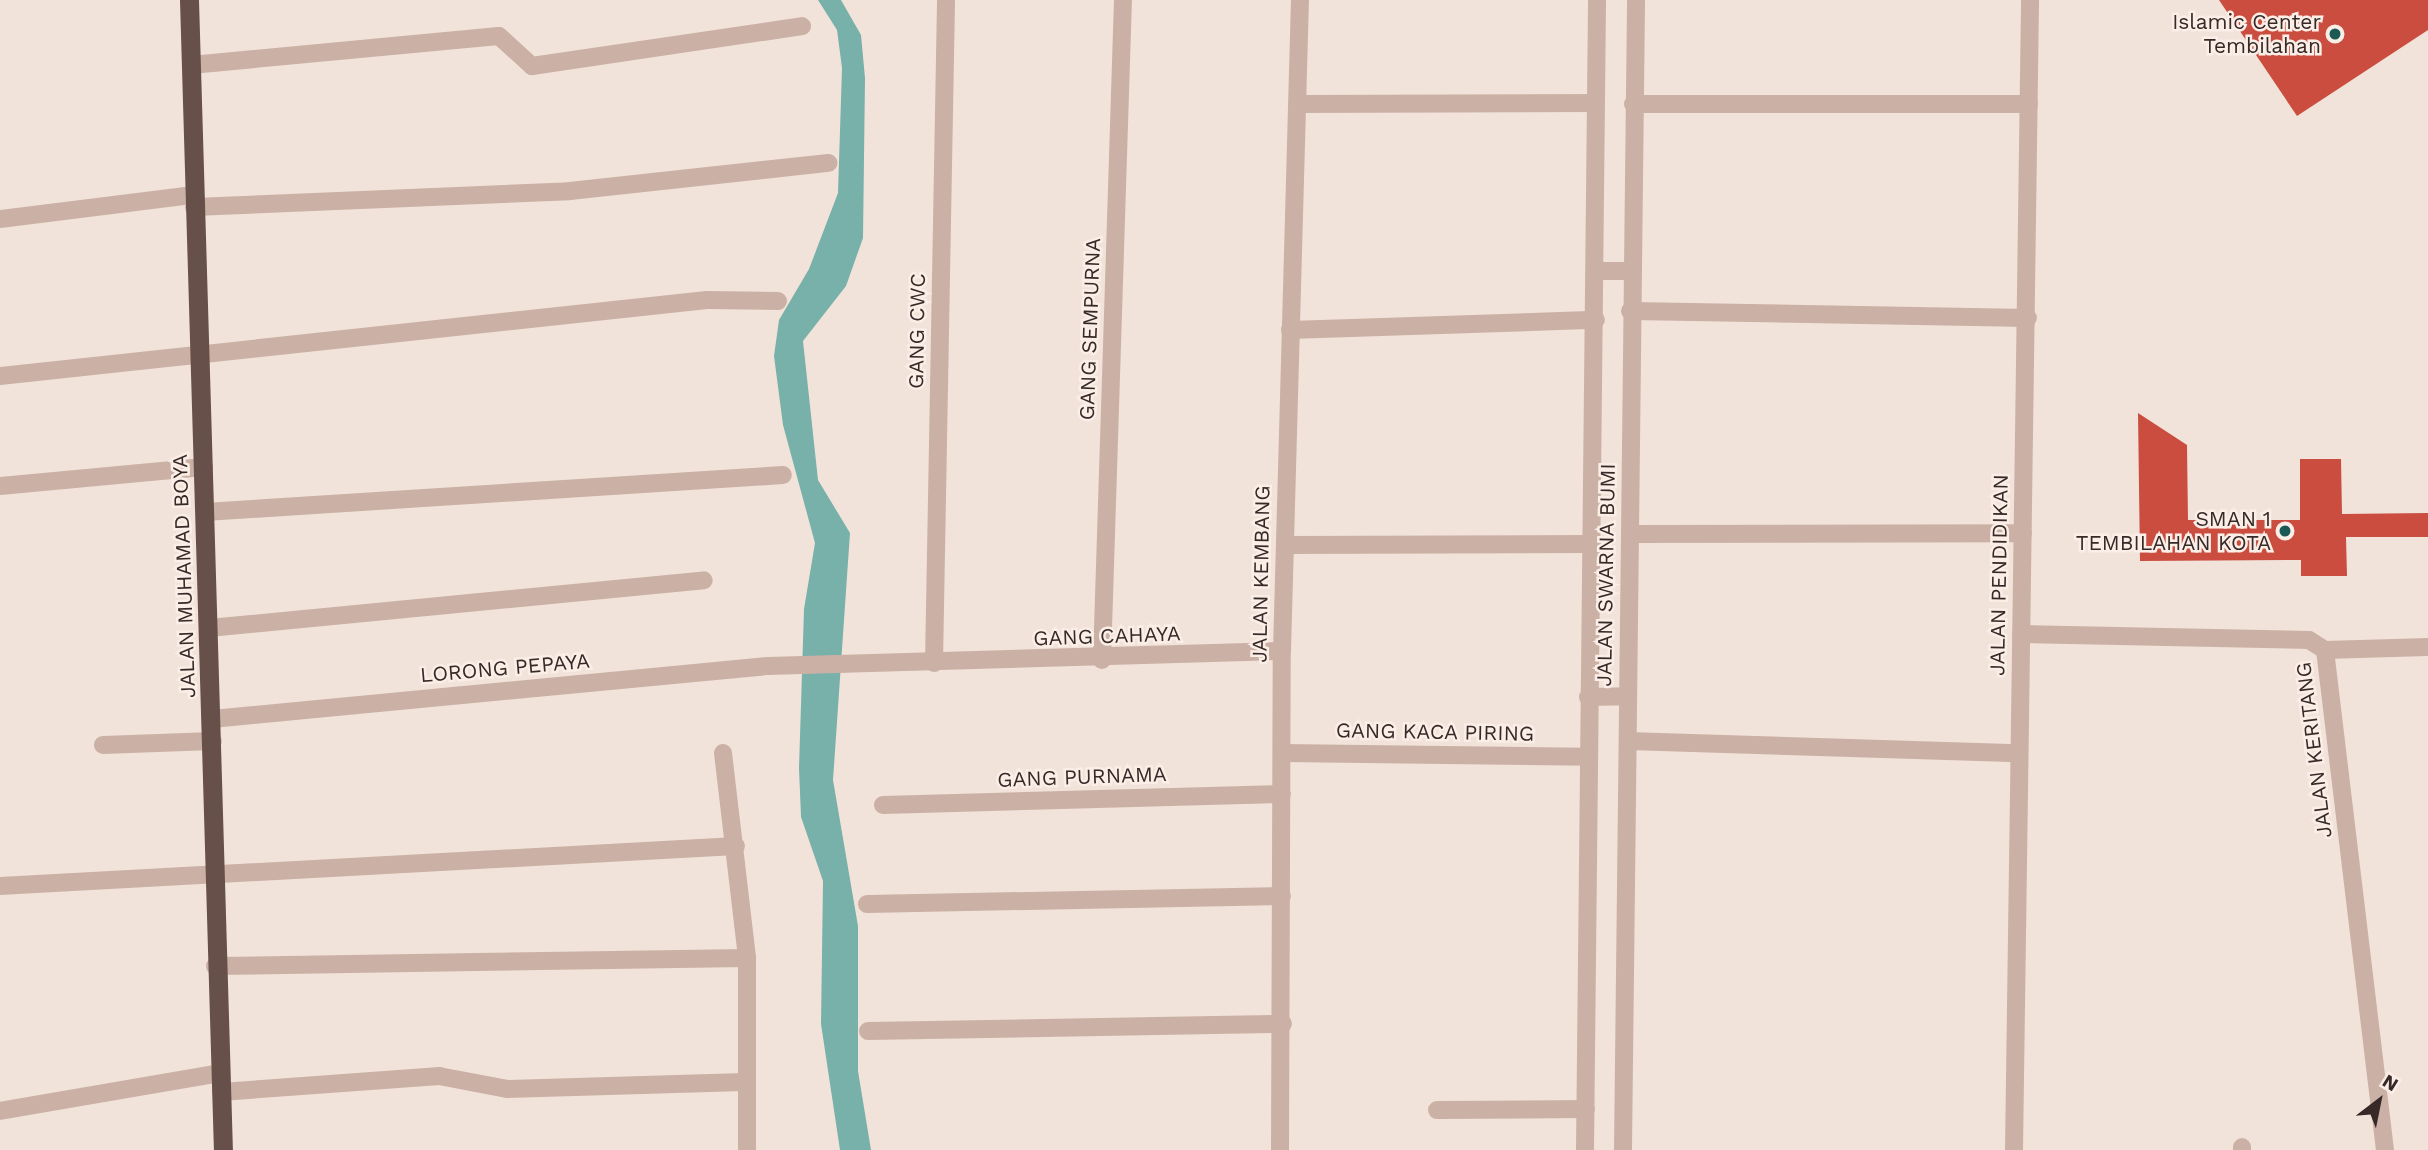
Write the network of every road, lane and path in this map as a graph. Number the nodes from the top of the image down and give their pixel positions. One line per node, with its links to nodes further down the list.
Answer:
1 (189, 0): 9 (highway, JALAN MUHAMAD BOYA)
2 (946, 0): 41 (street, GANG CWC)
3 (1123, 0): 40 (street, GANG SEMPURNA)
4 (1300, 0): 11 (street, JALAN KEMBANG)
5 (1597, 0): 10 (street, JALAN SWARNA BUMI)
6 (1636, 0): 12 (street, JALAN SWARNA BUMI)
7 (2030, 0): 13 (street, JALAN PENDIDIKAN)
8 (802, 26): 9 (street)
9 (191, 65): 15 (highway, JALAN MUHAMAD BOYA)
10 (1596, 103): 11 (street); 17 (street, JALAN SWARNA BUMI)
11 (1298, 104): 23 (street, JALAN KEMBANG)
12 (1633, 104): 13 (street); 18 (street, JALAN SWARNA BUMI)
13 (2029, 104): 21 (street, JALAN PENDIDIKAN)
14 (828, 163): 15 (street)
15 (194, 201): 16 (street); 24 (highway, JALAN MUHAMAD BOYA)
16 (0, 219)
17 (1596, 271): 18 (street); 22 (street, JALAN SWARNA BUMI)
18 (1631, 271): 20 (street, JALAN SWARNA BUMI)
19 (778, 301): 24 (street)
20 (1630, 311): 21 (street); 31 (street, JALAN SWARNA BUMI)
21 (2028, 318): 30 (street, JALAN PENDIDIKAN)
22 (1596, 320): 23 (street); 32 (street, JALAN SWARNA BUMI)
23 (1290, 330): 33 (street, JALAN KEMBANG)
24 (200, 355): 25 (street); 26 (highway, JALAN MUHAMAD BOYA)
25 (0, 376)
26 (204, 467): 28 (street); 29 (highway, JALAN MUHAMAD BOYA)
27 (783, 475): 29 (street)
28 (0, 486)
29 (205, 512): 35 (highway, JALAN MUHAMAD BOYA)
30 (2022, 533): 31 (street); 36 (street, JALAN PENDIDIKAN)
31 (1630, 534): 43 (street, JALAN SWARNA BUMI)
32 (1592, 544): 33 (street); 44 (street, JALAN SWARNA BUMI)
33 (1285, 545): 39 (street, JALAN KEMBANG)
34 (704, 580): 35 (street)
35 (209, 628): 45 (highway, JALAN MUHAMAD BOYA)
36 (2021, 634): 38 (street, JALAN KERITANG); 51 (street, JALAN PENDIDIKAN)
37 (2428, 647): 38 (street)
38 (2325, 650): 75 (street, JALAN KERITANG)
39 (1282, 651): 40 (street, GANG CAHAYA); 50 (street, JALAN KEMBANG)
40 (1102, 660): 41 (street, GANG CAHAYA)
41 (934, 663): 42 (street, GANG CAHAYA)
42 (843, 664): 45 (street, LORONG PEPAYA)
43 (1627, 696): 44 (street); 47 (street, JALAN SWARNA BUMI)
44 (1588, 697): 52 (street, JALAN SWARNA BUMI)
45 (212, 719): 46 (highway, JALAN MUHAMAD BOYA)
46 (213, 741): 48 (street); 56 (highway, JALAN MUHAMAD BOYA)
47 (1629, 741): 51 (street); 73 (street, JALAN SWARNA BUMI)
48 (103, 745)
49 (723, 753): 55 (street)
50 (1282, 753): 52 (street, GANG KACA PIRING); 53 (street, JALAN KEMBANG)
51 (2018, 753): 74 (street, JALAN PENDIDIKAN)
52 (1588, 757): 67 (street, JALAN SWARNA BUMI)
53 (1282, 794): 54 (street, GANG PURNAMA); 58 (street, JALAN KEMBANG)
54 (883, 805)
55 (736, 846): 56 (street); 60 (street)
56 (215, 871): 57 (street); 61 (highway, JALAN MUHAMAD BOYA)
57 (0, 886)
58 (1282, 896): 59 (street); 62 (street, JALAN KEMBANG)
59 (867, 904)
60 (747, 958): 61 (street); 65 (street)
61 (215, 966): 64 (highway, JALAN MUHAMAD BOYA)
62 (1283, 1024): 63 (street); 71 (street, JALAN KEMBANG)
63 (867, 1031)
64 (220, 1082): 65 (street); 68 (street); 69 (highway, JALAN MUHAMAD BOYA)
65 (744, 1082): 70 (street)
66 (1437, 1110): 67 (street)
67 (1586, 1110): 72 (street, JALAN SWARNA BUMI)
68 (0, 1111)
69 (223, 1150)
70 (747, 1150)
71 (1280, 1150)
72 (1586, 1150)
73 (1623, 1150)
74 (2014, 1150)
75 (2385, 1150)

